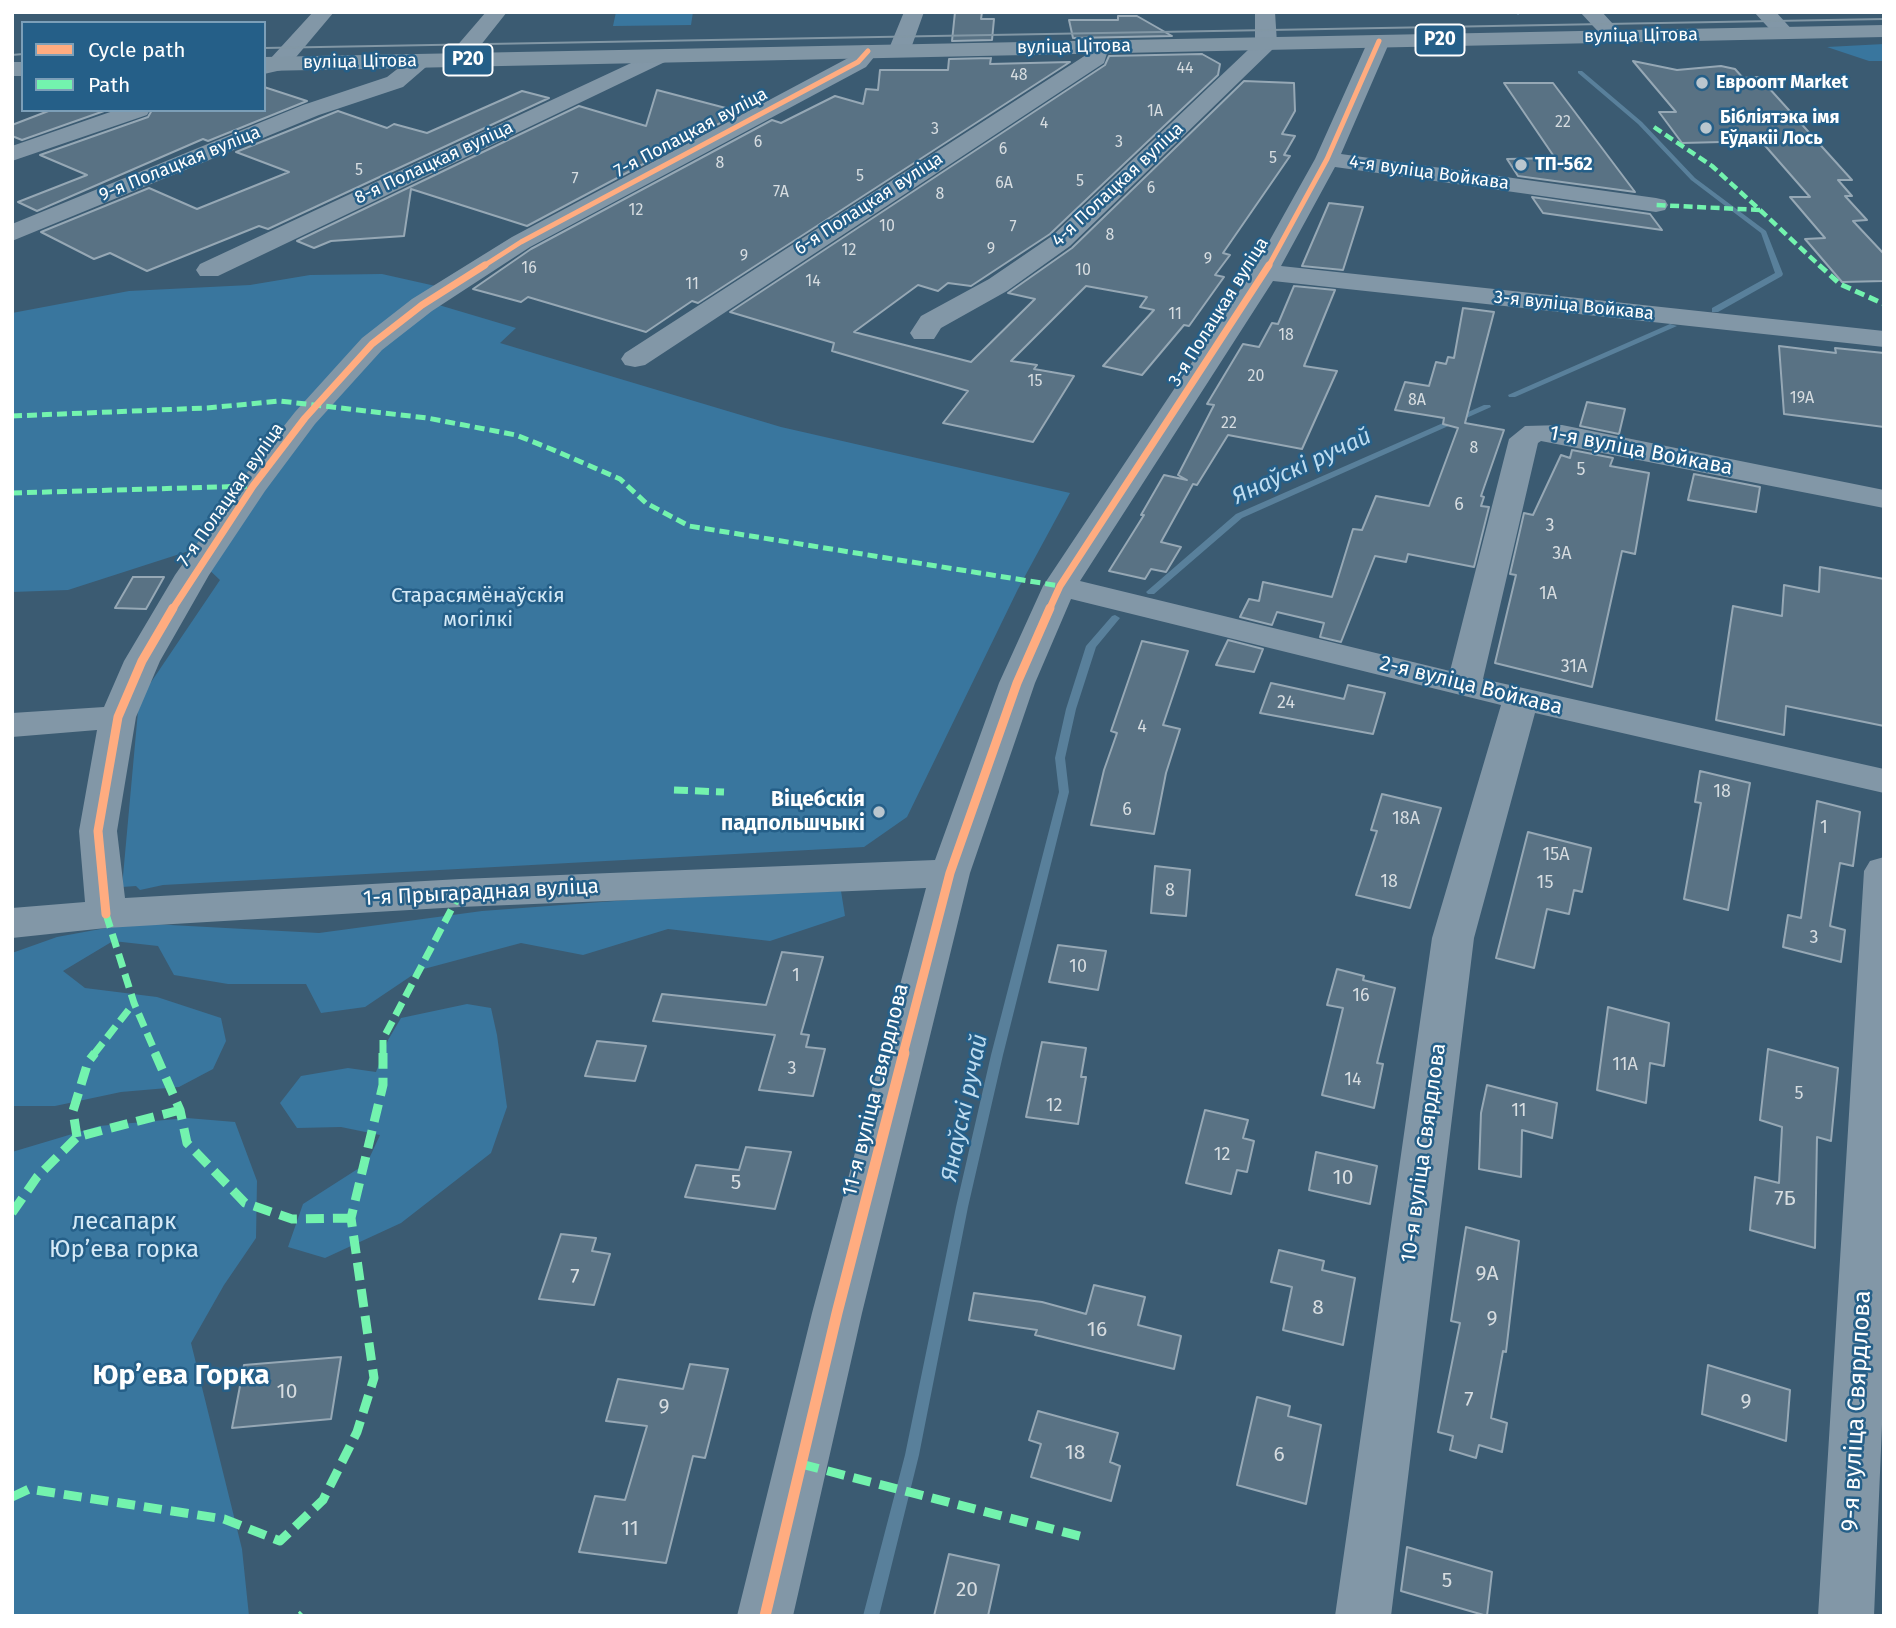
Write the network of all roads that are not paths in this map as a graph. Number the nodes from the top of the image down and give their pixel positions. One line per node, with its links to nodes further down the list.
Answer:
1 (324, 12): 18 (street)
2 (497, 12): 16 (street)
3 (914, 12): 14 (street)
4 (1265, 12): 11 (street)
5 (1590, 12): 9 (street)
6 (1764, 12): 8 (street)
7 (1884, 32): 8 (main road, вуліца Цітова / Р20)
8 (1784, 33): 9 (main road, вуліца Цітова / Р20)
9 (1613, 36): 10 (main road, вуліца Цітова / Р20)
10 (1379, 41): 11 (main road, вуліца Цітова / Р20); 21 (street, 3-я Полацкая вуліца)
11 (1266, 43): 12 (main road, вуліца Цітова / Р20); 26 (street, 4-я Полацкая вуліца)
12 (1098, 47): 14 (main road, вуліца Цітова / Р20); 28 (street, 6-я Полацкая вуліца)
13 (868, 51): 14 (main road, вуліца Цітова / Р20); 15 (main road, вуліца Цітова / Р20); 33 (street, 7-я Полацкая вуліца)
14 (899, 51)
15 (659, 56): 16 (main road, вуліца Цітова / Р20); 24 (street, 8-я Полацкая вуліца)
16 (457, 60): 17 (main road, вуліца Цітова / Р20)
17 (422, 61): 18 (main road, вуліца Цітова / Р20); 23 (street, 9-я Полацкая вуліца)
18 (269, 65)
19 (133, 112): 20 (street)
20 (12, 154)
21 (1327, 159): 22 (street, 4-я вуліца Войкава); 25 (street, 3-я Полацкая вуліца)
22 (1656, 205)
23 (12, 233)
24 (209, 270)
25 (1265, 272): 27 (street, 3-я вуліца Войкава); 30 (street, 3-я Полацкая вуліца)
26 (924, 333)
27 (1884, 339)
28 (635, 359)
29 (1884, 499): 31 (street, 1-я вуліца Войкава)
30 (1060, 586): 31 (street, 2-я вуліца Войкава); 37 (street, 11-я вуліца Свярдлова)
31 (1464, 685): 32 (street, 2-я вуліца Войкава)
32 (1521, 699): 35 (street, 2-я вуліца Войкава); 41 (street, 10-я вуліца Свярдлова)
33 (118, 717): 34 (street); 38 (street, 7-я Полацкая вуліца)
34 (12, 724)
35 (1884, 781)
36 (1884, 871): 42 (street, 9-я вуліца Свярдлова)
37 (950, 873): 38 (street, 1-я Прыгарадная вуліца); 40 (street, 11-я вуліца Свярдлова)
38 (106, 914): 39 (street, 1-я Прыгарадная вуліца)
39 (12, 923)
40 (765, 1616)
41 (1363, 1616)
42 (1846, 1616)

